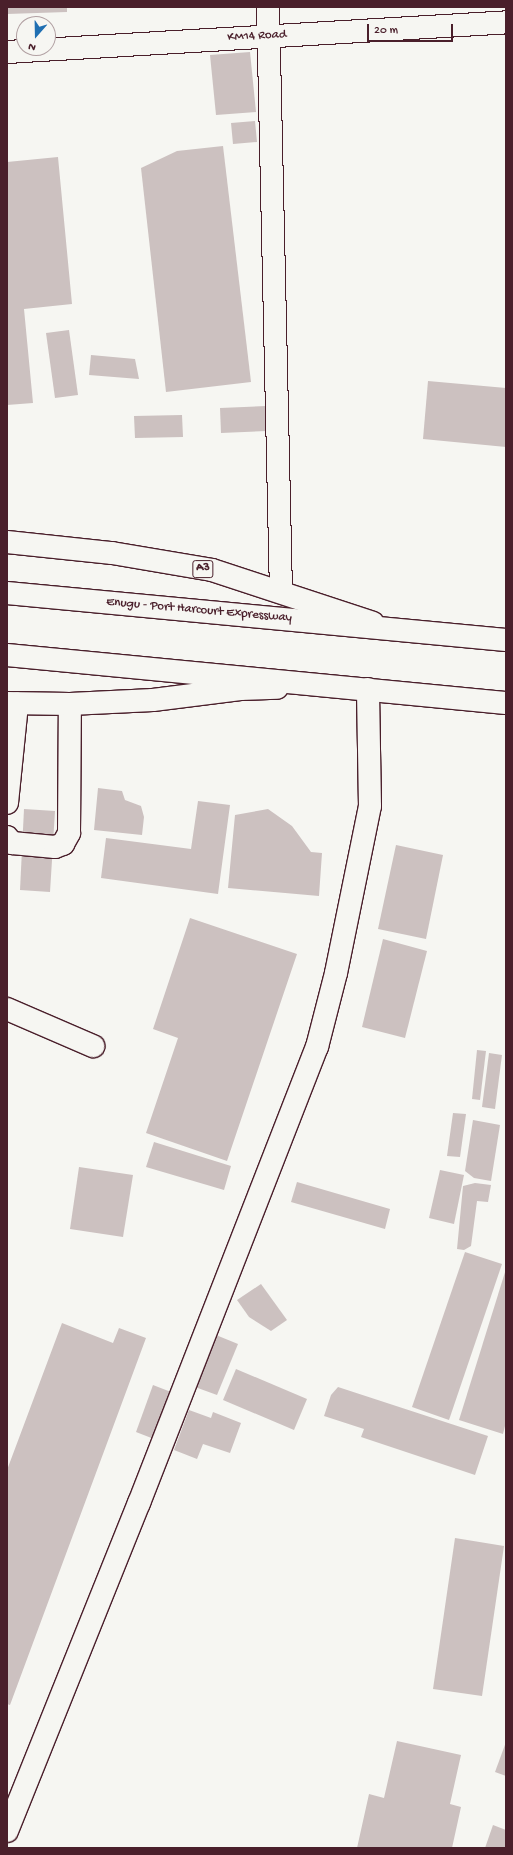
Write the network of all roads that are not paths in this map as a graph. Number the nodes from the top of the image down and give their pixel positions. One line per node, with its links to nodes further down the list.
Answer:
1 (268, 7): 3 (main road)
2 (506, 22): 3 (main road, KM14 Road)
3 (270, 37): 4 (main road, KM14 Road); 6 (main road)
4 (7, 52)
5 (7, 542): 6 (main road, Enugu - Port Harcourt Expressway / A3)
6 (281, 592): 8 (main road, Enugu - Port Harcourt Expressway / A3)
7 (7, 593): 8 (main road, Enugu - Port Harcourt Expressway / A3)
8 (391, 629): 9 (main road, Enugu - Port Harcourt Expressway / A3)
9 (506, 640)
10 (7, 655): 11 (main road)
11 (368, 689): 13 (main road); 14 (main road); 19 (main road)
12 (12, 703): 14 (main road); 15 (main road)
13 (506, 703)
14 (70, 704): 16 (main road)
15 (7, 803)
16 (7, 837)
17 (7, 1009): 18 (main road)
18 (94, 1046)
19 (7, 1831)

